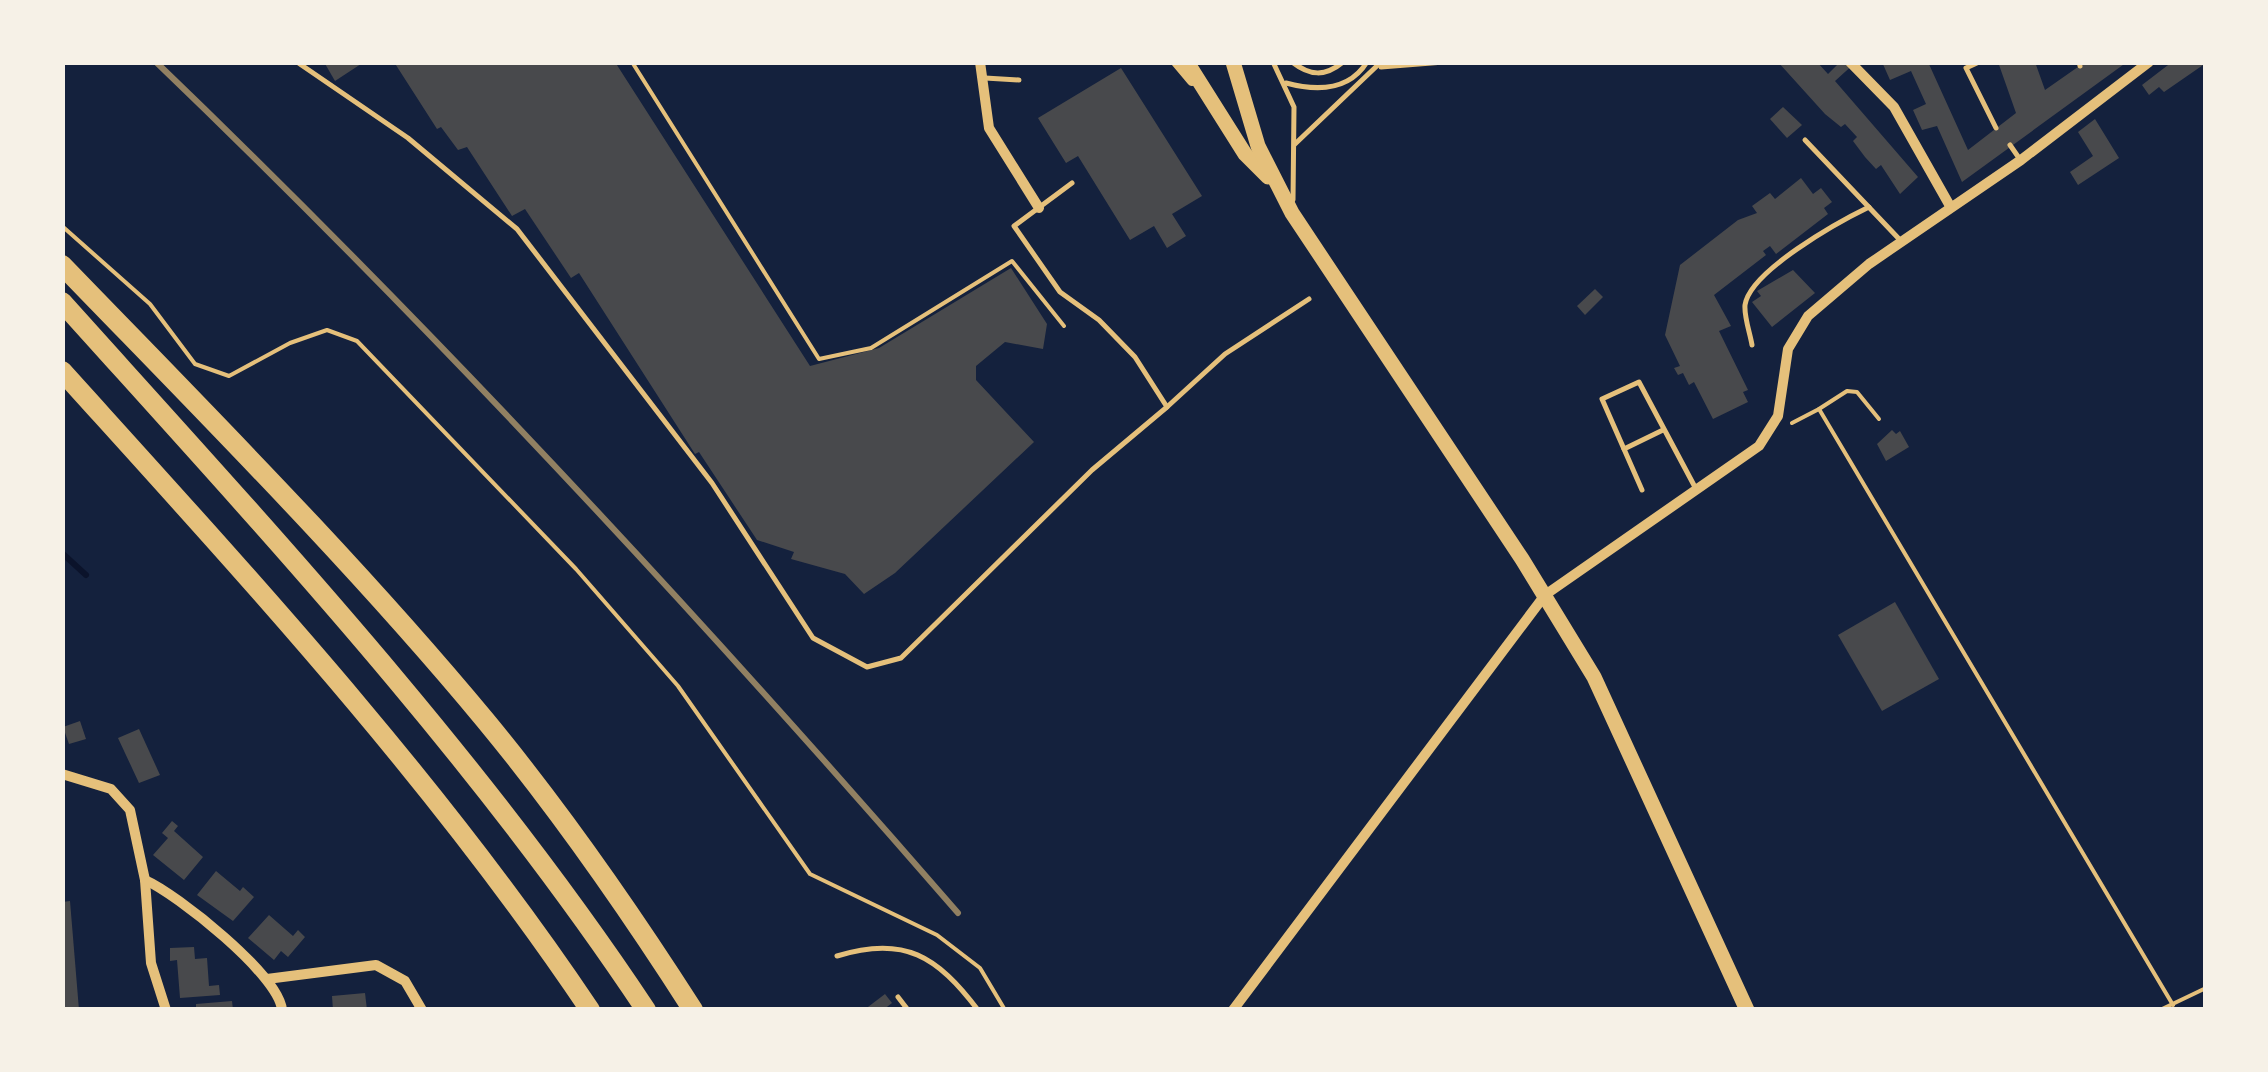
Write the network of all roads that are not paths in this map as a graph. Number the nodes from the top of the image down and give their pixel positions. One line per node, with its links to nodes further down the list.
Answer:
1 (297, 62): 38 (lane)
2 (980, 62): 15 (street)
3 (1176, 62): 20 (street)
4 (1187, 62): 20 (main road)
5 (1233, 62): 27 (main road)
6 (1273, 62): 17 (lane)
7 (1292, 62): 8 (lane)
8 (1343, 62)
9 (1367, 62): 17 (lane)
10 (1444, 62): 14 (lane)
11 (1850, 62): 28 (street)
12 (1979, 62): 21 (lane)
13 (2149, 62): 19 (street)
14 (1381, 65): 23 (lane)
15 (985, 78): 16 (lane); 30 (street)
16 (1019, 80)
17 (1286, 83): 23 (lane)
18 (2094, 87): 19 (lane)
19 (2098, 104): 25 (street)
20 (1222, 114): 27 (main road)
21 (1996, 128)
22 (1805, 140): 29 (lane)
23 (1295, 144): 31 (lane)
24 (2010, 145): 25 (lane)
25 (2021, 160): 28 (street)
26 (1072, 183): 30 (lane)
27 (1276, 184): 31 (main road)
28 (1950, 206): 32 (street)
29 (1868, 207): 32 (lane); 36 (lane)
30 (1038, 208): 38 (lane)
31 (1292, 213): 43 (main road)
32 (1901, 241): 41 (street)
33 (62, 265): 54 (highway)
34 (1309, 299): 38 (lane)
35 (62, 302): 53 (highway)
36 (1752, 345)
37 (62, 371): 52 (highway)
38 (1166, 406)
39 (1664, 430): 40 (lane); 40 (lane); 41 (lane)
40 (1624, 449): 42 (lane)
41 (1696, 489): 43 (street)
42 (1642, 490)
43 (1546, 595): 57 (street); 58 (main road)
44 (62, 774): 45 (street)
45 (140, 873): 47 (street); 49 (street)
46 (837, 956): 56 (lane)
47 (267, 979): 50 (street); 51 (street)
48 (898, 997): 55 (lane)
49 (166, 1010)
50 (282, 1010)
51 (422, 1010)
52 (590, 1010)
53 (646, 1010)
54 (693, 1010)
55 (908, 1010)
56 (978, 1010)
57 (1232, 1010)
58 (1747, 1010)

